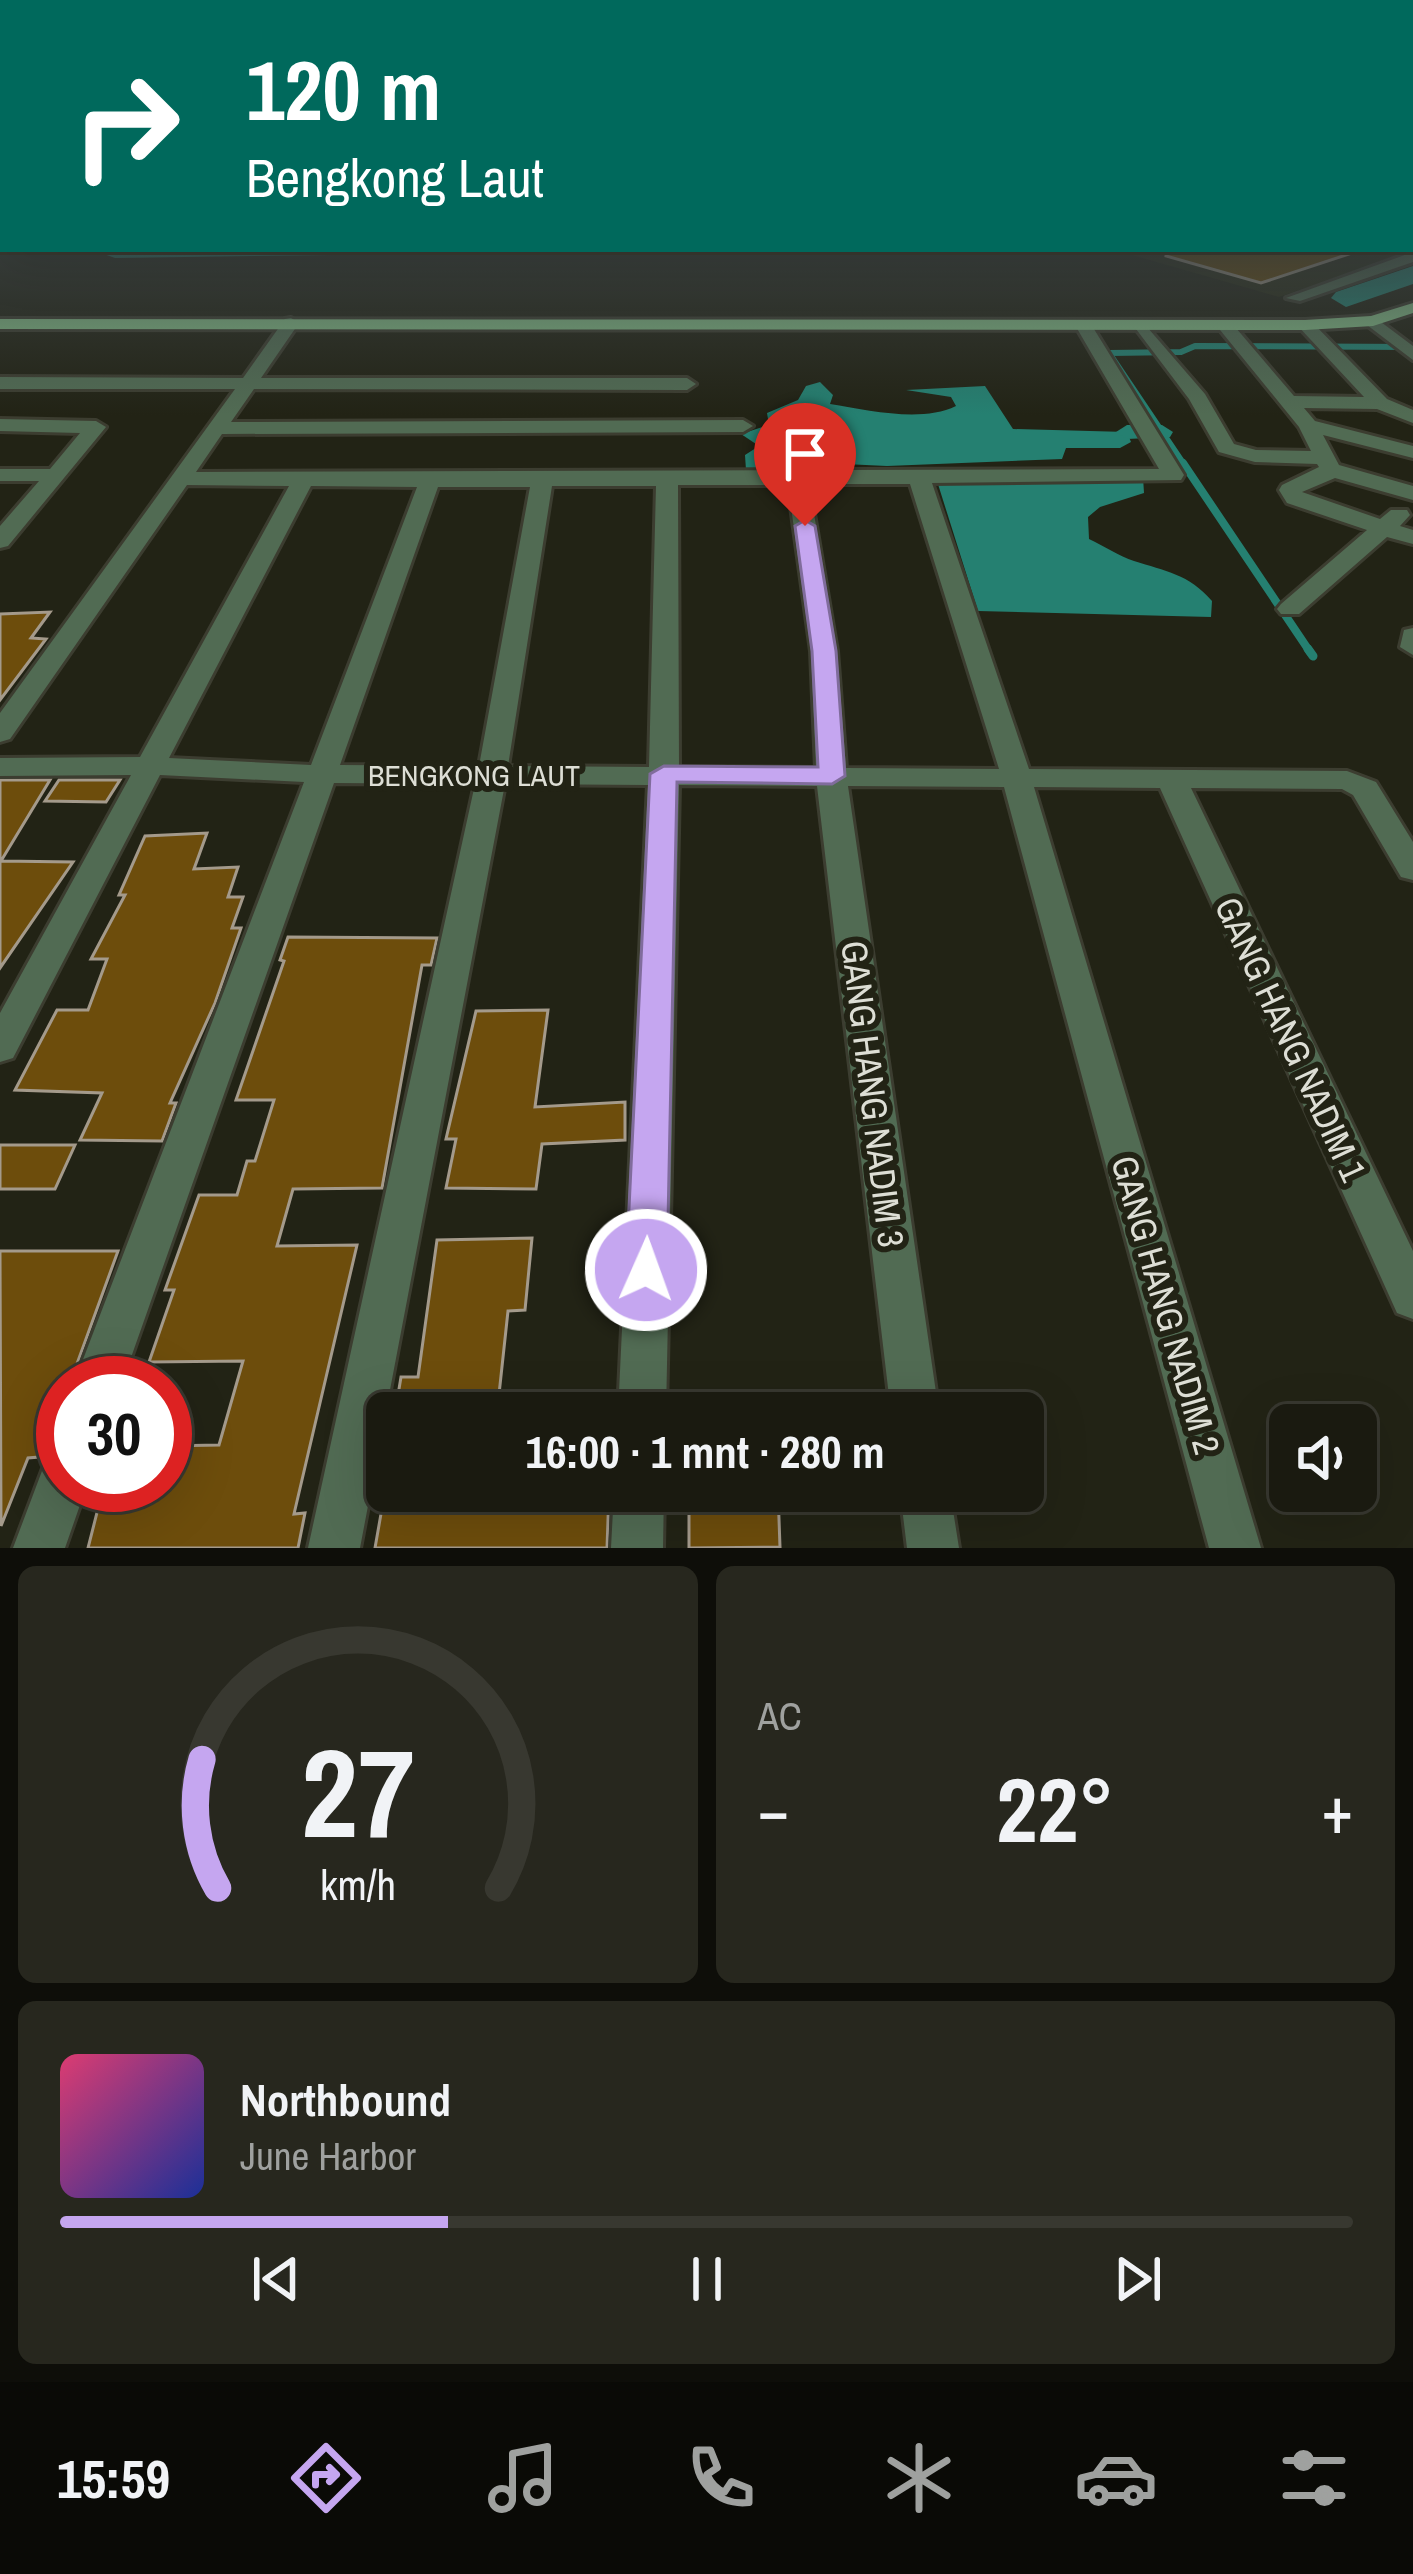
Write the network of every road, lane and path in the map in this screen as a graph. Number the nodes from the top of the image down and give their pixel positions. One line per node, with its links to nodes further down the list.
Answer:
1 (1377, 270): 2 (street)
2 (1294, 298)
3 (1413, 308): 4 (main road)
4 (1373, 321): 10 (main road); 11 (street)
5 (291, 323): 6 (main road); 7 (main road); 14 (street)
6 (0, 324)
7 (1083, 325): 8 (main road); 27 (street)
8 (1141, 325): 9 (main road); 23 (street)
9 (1233, 337): 10 (main road); 15 (street)
10 (1315, 337): 16 (street)
11 (1404, 347)
12 (0, 383): 14 (street)
13 (687, 384): 14 (street)
14 (246, 386): 21 (street)
15 (1288, 402): 16 (street); 19 (street)
16 (1380, 403): 17 (street)
17 (1413, 417)
18 (0, 425): 24 (street)
19 (1308, 425): 22 (street); 23 (street)
20 (743, 426): 21 (street)
21 (215, 428): 28 (street)
22 (1413, 452)
23 (1328, 463): 33 (street); 35 (street)
24 (57, 475): 25 (street); 36 (street)
25 (0, 476)
26 (797, 476): 27 (street); 29 (street); 47 (street, GANG HANG NADIM 3)
27 (918, 476): 48 (street, GANG HANG NADIM 2)
28 (180, 478): 30 (street); 41 (street)
29 (667, 478): 32 (street); 45 (street)
30 (303, 480): 31 (street); 42 (street)
31 (430, 481): 32 (street); 44 (street)
32 (542, 481): 46 (street)
33 (1413, 493)
34 (1413, 503): 35 (street)
35 (1383, 528): 37 (street); 38 (street)
36 (2, 535)
37 (1413, 537)
38 (1290, 609)
39 (1413, 636): 40 (street)
40 (1413, 647)
41 (0, 733)
42 (150, 766): 43 (street, BENGKONG LAUT); 44 (street, BENGKONG LAUT); 51 (street)
43 (0, 767)
44 (320, 774): 46 (street, BENGKONG LAUT); 53 (street)
45 (664, 774): 46 (street, BENGKONG LAUT); 47 (street, BENGKONG LAUT); 54 (street)
46 (492, 776): 60 (street)
47 (832, 776): 48 (street, BENGKONG LAUT); 55 (street, GANG HANG NADIM 3)
48 (1016, 776): 49 (street, BENGKONG LAUT); 63 (street, GANG HANG NADIM 2)
49 (1171, 778): 50 (street, BENGKONG LAUT); 52 (street, GANG HANG NADIM 1)
50 (1413, 869)
51 (0, 1048)
52 (1413, 1299)
53 (108, 1356)
54 (643, 1392)
55 (912, 1392)
56 (52, 1512): 59 (street)
57 (638, 1512): 61 (street)
58 (928, 1512): 62 (street)
59 (39, 1548)
60 (334, 1548)
61 (637, 1548)
62 (933, 1548)
63 (1235, 1548)

